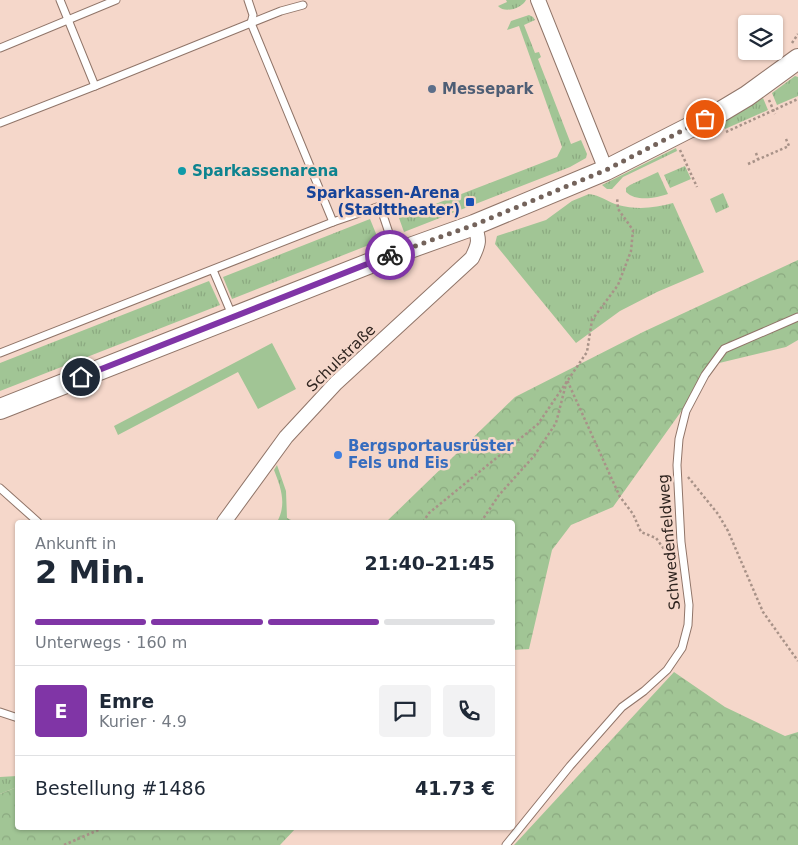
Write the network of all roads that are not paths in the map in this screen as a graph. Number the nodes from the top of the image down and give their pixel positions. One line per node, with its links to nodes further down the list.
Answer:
1 (60, 0): 6 (lane)
2 (116, 0): 6 (lane)
3 (248, 0): 7 (lane)
4 (538, 0): 12 (street)
5 (303, 5): 7 (lane)
6 (68, 20): 8 (lane); 10 (lane)
7 (251, 23): 10 (lane); 13 (lane)
8 (0, 48)
9 (797, 59): 12 (main road)
10 (95, 86): 11 (lane)
11 (0, 123)
12 (606, 170): 14 (main road)
13 (333, 222): 15 (lane); 16 (lane)
14 (474, 225): 15 (main road); 23 (street, Schulstraße)
15 (396, 253): 17 (main road)
16 (213, 270): 17 (lane); 19 (lane)
17 (233, 317): 20 (main road)
18 (798, 317): 26 (lane, Schwedenfeldweg)
19 (0, 353)
20 (0, 409)
21 (0, 488): 22 (lane)
22 (36, 520)
23 (225, 520)
24 (0, 712): 25 (lane)
25 (15, 717)
26 (506, 845)

